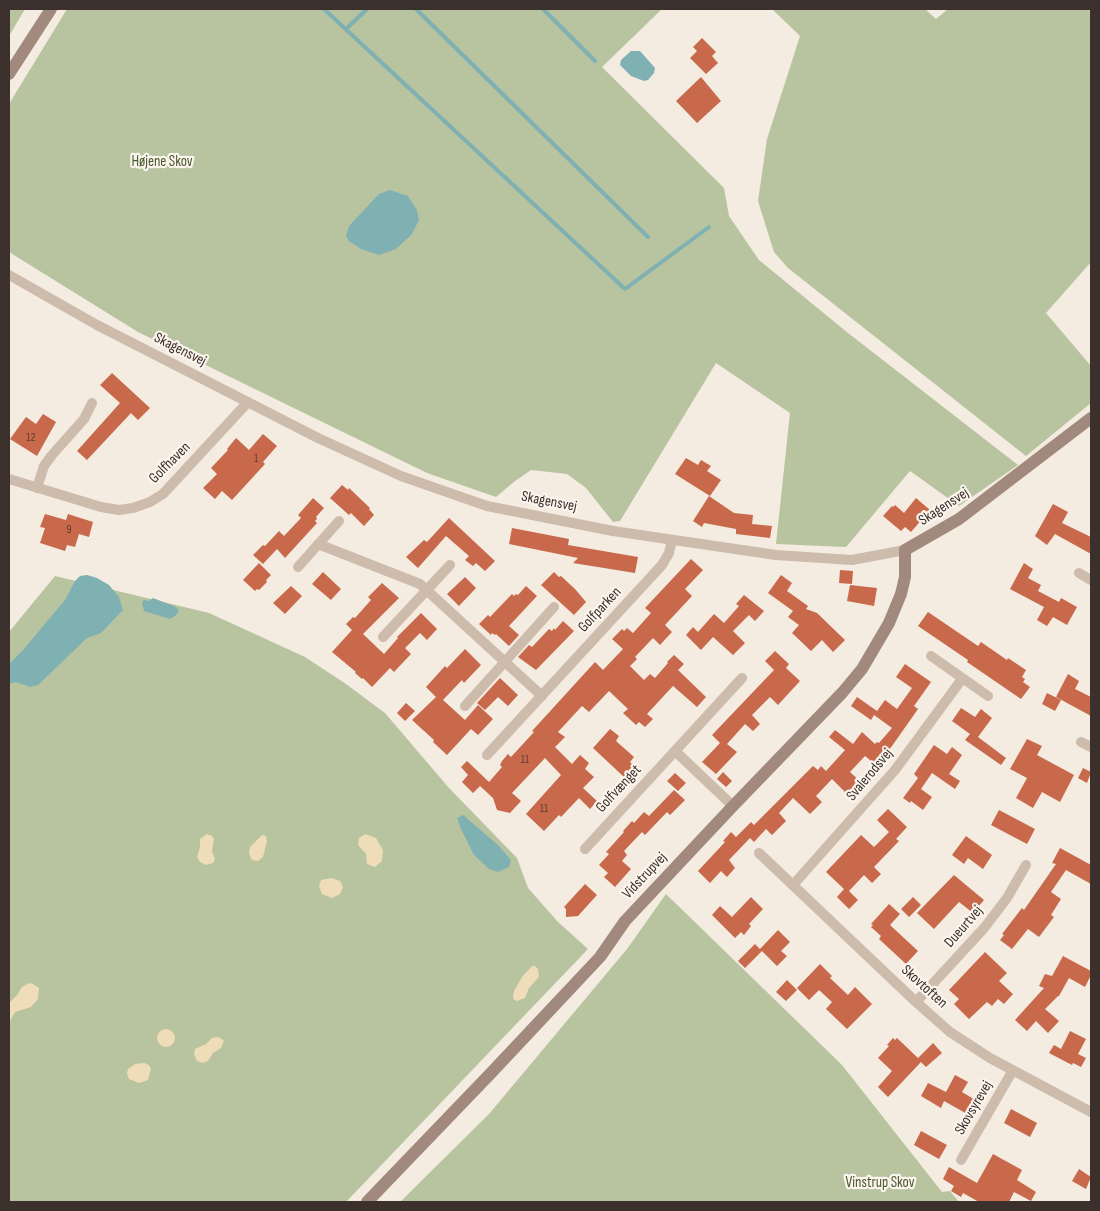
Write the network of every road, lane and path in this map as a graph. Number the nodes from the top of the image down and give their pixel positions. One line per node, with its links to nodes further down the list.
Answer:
1 (51, 9): 2 (street)
2 (9, 74)
3 (9, 275): 4 (street, Skagensvej)
4 (248, 402): 8 (street, Golfhaven); 10 (street, Skagensvej)
5 (92, 403): 8 (street)
6 (1091, 418): 12 (street, Skagensvej)
7 (9, 479): 8 (street, Golfhaven)
8 (37, 488)
9 (339, 521): 11 (street)
10 (672, 540): 12 (street, Skagensvej); 24 (street, Golfparken)
11 (318, 544): 14 (street); 17 (street)
12 (905, 550): 31 (street, Vidstrupvej)
13 (450, 565): 17 (street)
14 (298, 566)
15 (1079, 573): 16 (street)
16 (1091, 580)
17 (427, 590): 19 (street); 21 (street)
18 (554, 607): 21 (street)
19 (383, 637)
20 (932, 656): 23 (street)
21 (505, 662): 24 (street); 26 (street)
22 (742, 678): 29 (street, Golfvænget)
23 (962, 679): 25 (street); 35 (street, Svalerodsvej)
24 (542, 696): 30 (street, Golfparken)
25 (988, 696)
26 (465, 706)
27 (1081, 742): 28 (street)
28 (1091, 747)
29 (675, 750): 31 (street); 32 (street, Golfvænget)
30 (487, 755)
31 (733, 806): 40 (street, Vidstrupvej)
32 (586, 848)
33 (759, 853): 35 (street, Skovtoften)
34 (1026, 865): 36 (street, Dueurtvej)
35 (793, 885): 36 (street, Skovtoften)
36 (916, 1002): 37 (street, Skovtoften)
37 (1013, 1070): 38 (street, Skovtoften); 39 (street, Skovsyrevej)
38 (1091, 1112)
39 (962, 1160)
40 (367, 1202)

